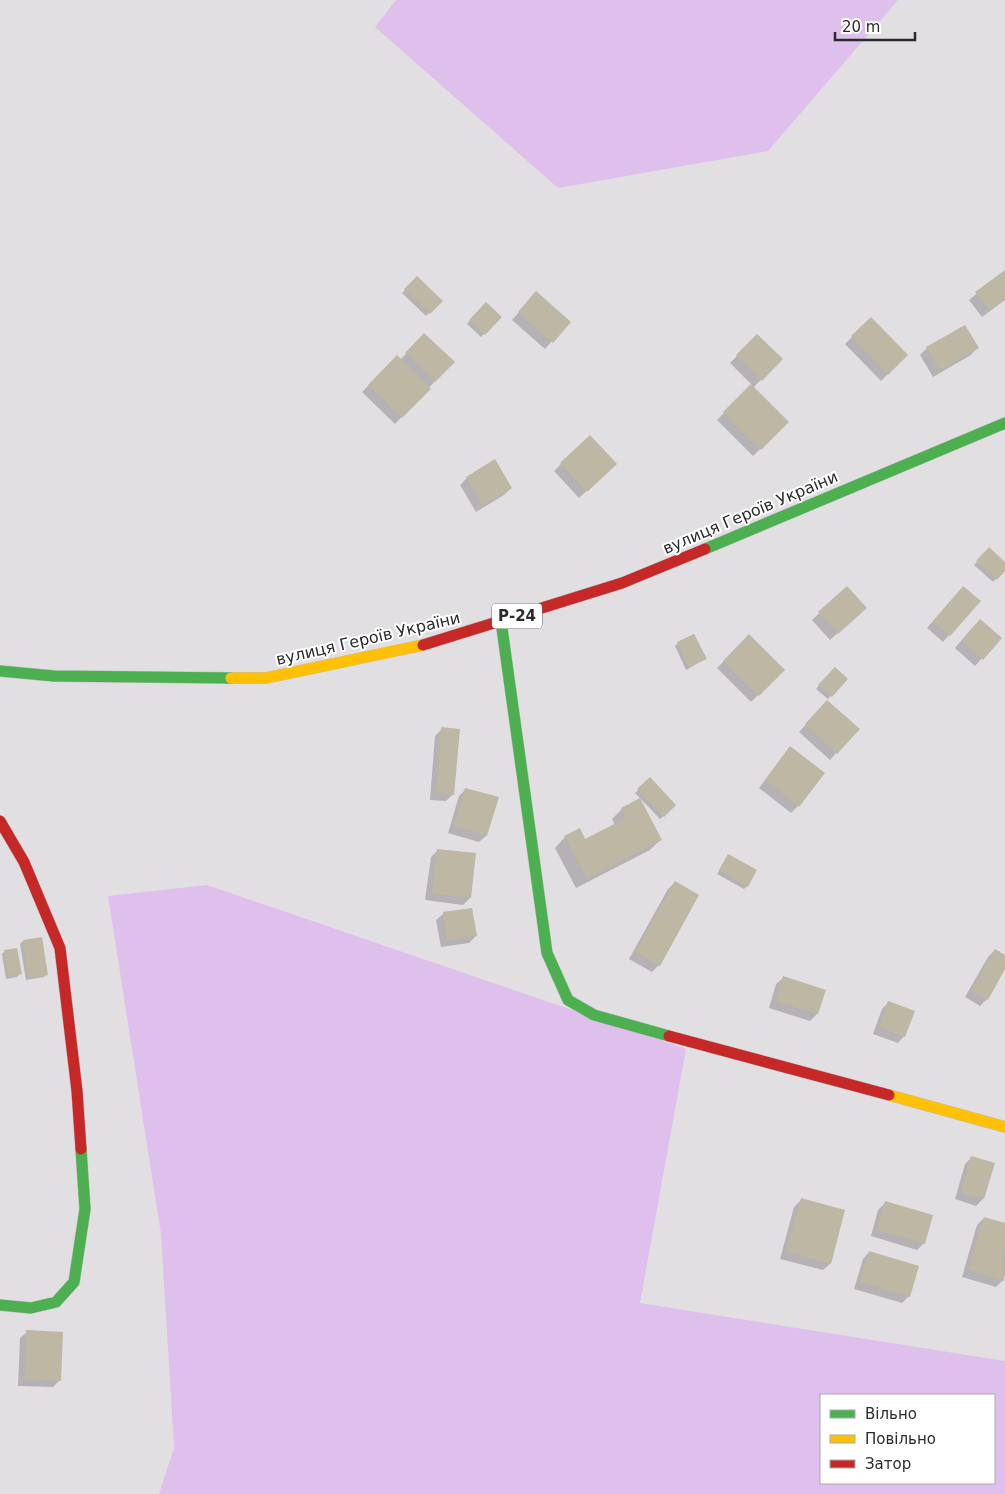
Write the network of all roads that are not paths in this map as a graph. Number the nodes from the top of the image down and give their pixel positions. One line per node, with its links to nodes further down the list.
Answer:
1 (1005, 423): 2 (street, вулиця Героїв України / Р-24)
2 (501, 621): 3 (street, вулиця Героїв України / Р-24); 5 (street)
3 (0, 671)
4 (0, 820): 6 (street)
5 (1005, 1127)
6 (0, 1305)

